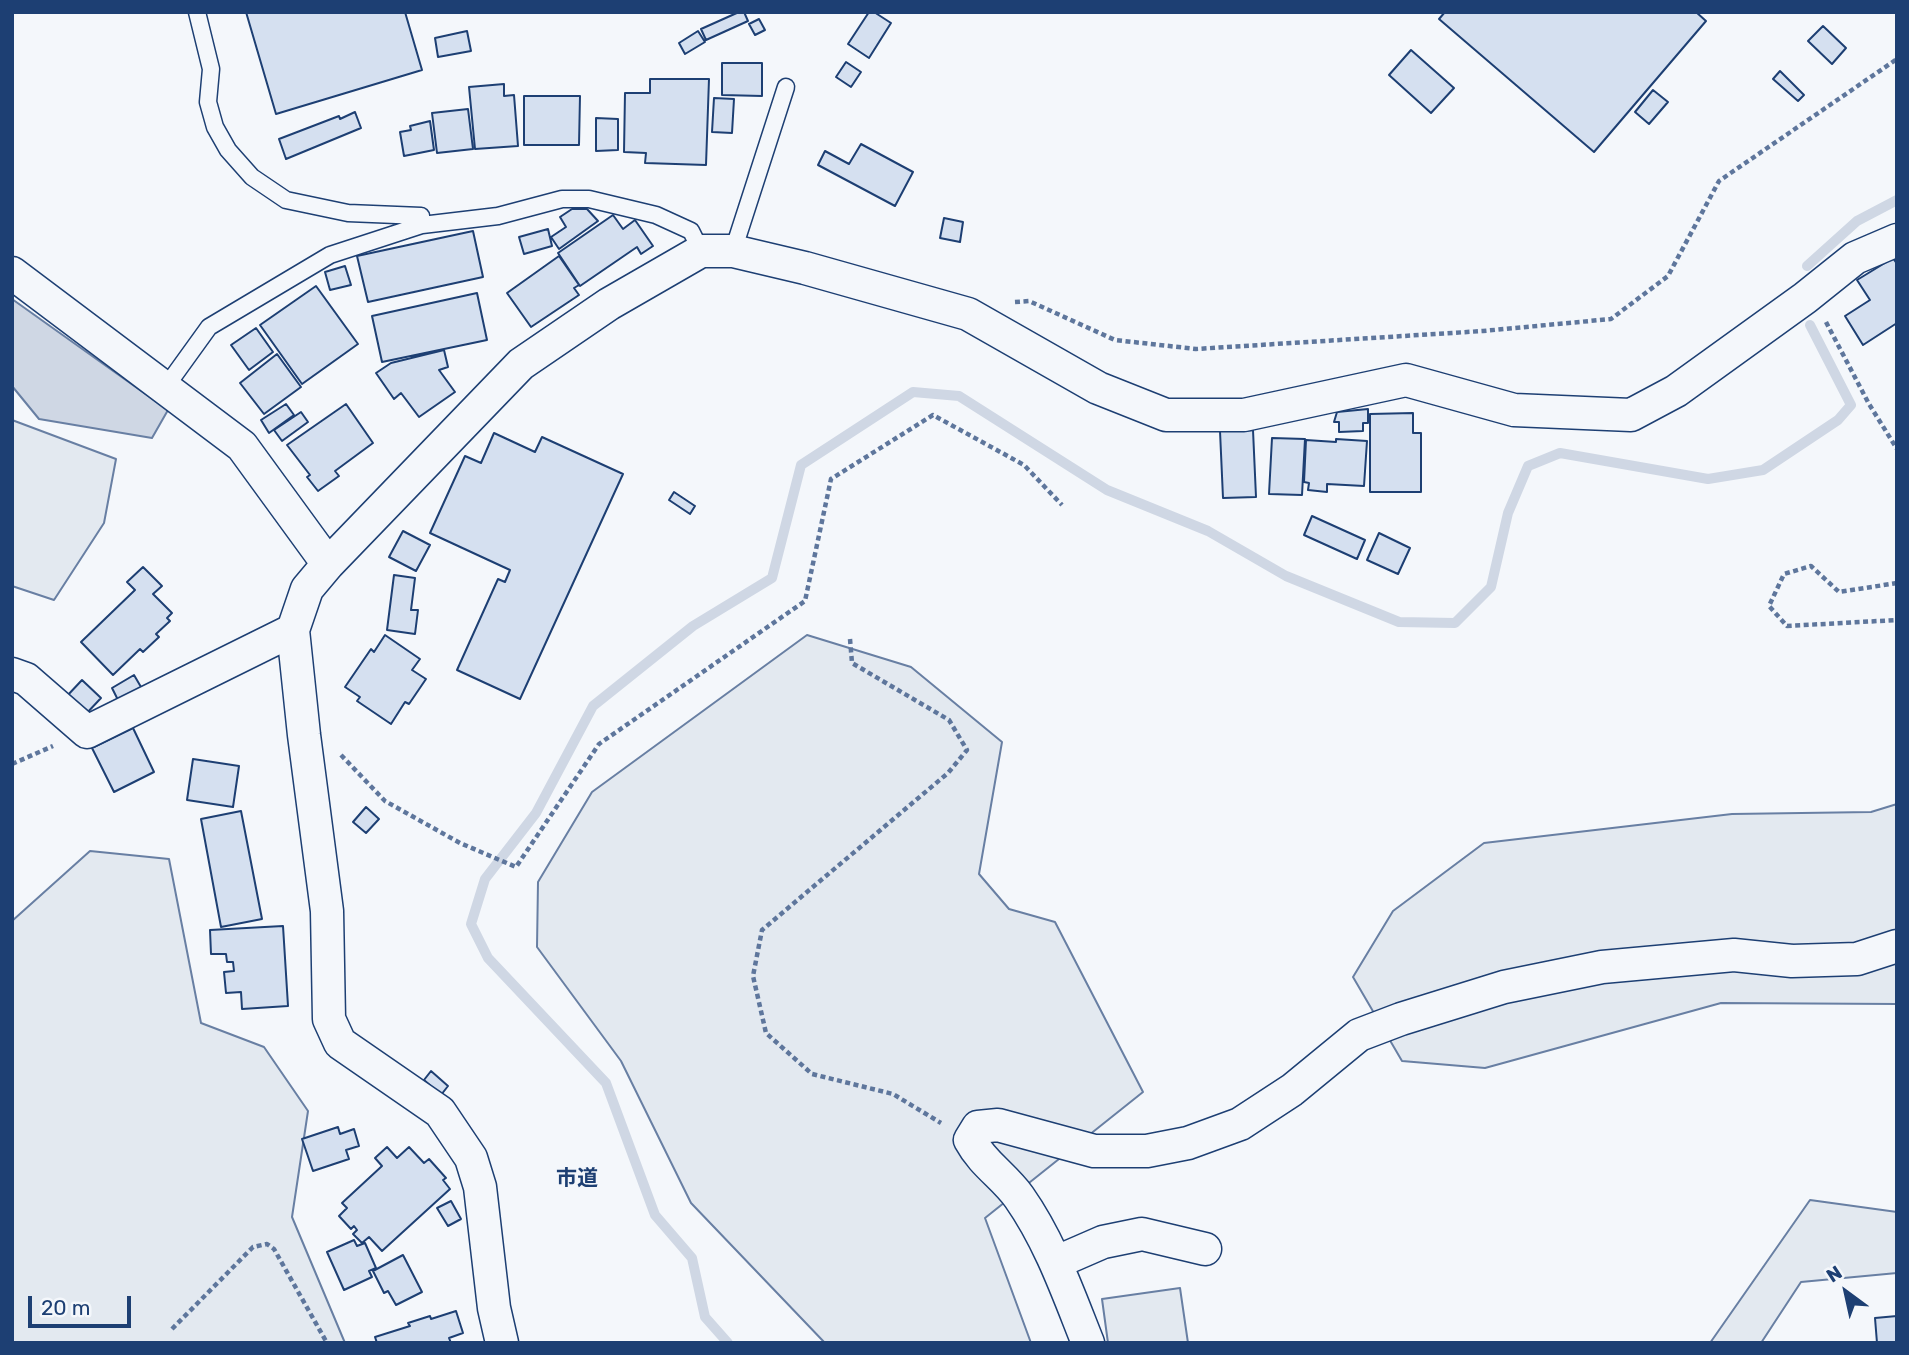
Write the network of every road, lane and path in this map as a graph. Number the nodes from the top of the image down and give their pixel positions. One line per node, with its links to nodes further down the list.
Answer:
1 (197, 12): 4 (lane)
2 (1897, 59): 10 (path)
3 (786, 87): 7 (lane)
4 (422, 225): 6 (lane); 11 (lane)
5 (1897, 240): 9 (street)
6 (701, 251): 7 (street); 14 (street)
7 (733, 251): 10 (street)
8 (12, 273): 11 (street)
9 (1811, 293): 10 (street); 12 (path)
10 (968, 314)
11 (165, 388): 14 (street)
12 (1897, 449)
13 (1062, 505): 21 (path)
14 (328, 564): 17 (street)
15 (1897, 583): 16 (path)
16 (1897, 620)
17 (293, 629): 20 (street); 21 (street)
18 (850, 639): 24 (path)
19 (12, 674): 20 (street)
20 (87, 732): 22 (path)
21 (304, 735): 29 (street)
22 (12, 764)
23 (1897, 946): 24 (street)
24 (970, 1140): 26 (street)
25 (1205, 1249): 26 (street)
26 (1056, 1262): 30 (street)
27 (172, 1329): 28 (path)
28 (327, 1343)
29 (502, 1343)
30 (1088, 1343)

